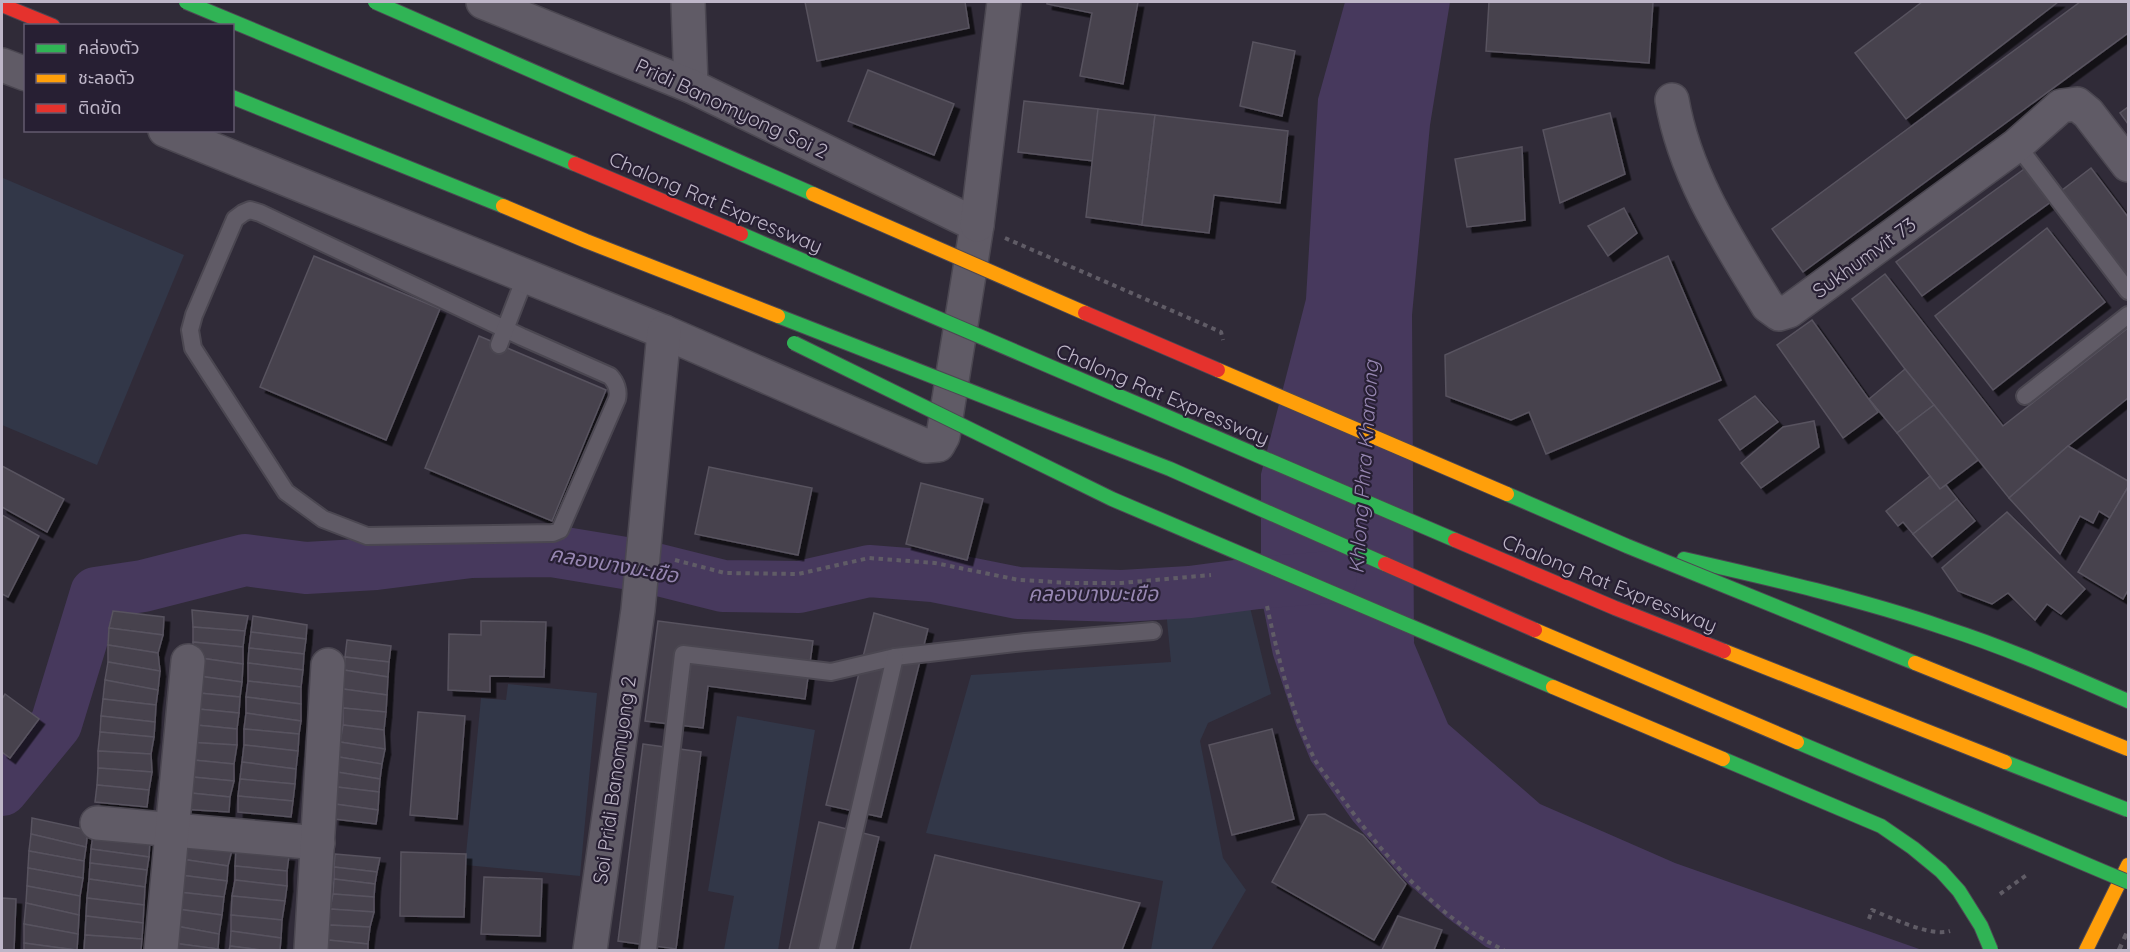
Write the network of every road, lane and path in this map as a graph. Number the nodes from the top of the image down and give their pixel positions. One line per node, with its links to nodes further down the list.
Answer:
1 (186, 2): 36 (main road, Chalong Rat Expressway, bridge)
2 (375, 2): 26 (main road, Chalong Rat Expressway, bridge)
3 (483, 2): 10 (street, Pridi Banomyong Soi 2)
4 (688, 2): 10 (street)
5 (1004, 2): 16 (street)
6 (2, 5): 7 (main road)
7 (48, 24)
8 (2, 65): 9 (street)
9 (24, 73)
10 (691, 86): 16 (street, Pridi Banomyong Soi 2)
11 (234, 98): 17 (main road, bridge)
12 (1672, 100): 14 (street, Sukhumvit 73)
13 (170, 132): 18 (street)
14 (2017, 145): 15 (street, Sukhumvit 73); 19 (lane)
15 (2128, 165)
16 (976, 225): 22 (street)
17 (586, 241): 20 (main road, bridge); 41 (main road, bridge)
18 (526, 275): 22 (street); 24 (lane)
19 (2128, 291)
20 (736, 315)
21 (2128, 315): 25 (lane)
22 (664, 332): 46 (street, Soi Pridi Banomyong 2)
23 (779, 336): 50 (main road, bridge)
24 (502, 337): 24 (lane)
25 (2025, 396)
26 (1626, 546): 34 (main road, bridge); 35 (main road, Chalong Rat Expressway, bridge)
27 (674, 560): 28 (path)
28 (1220, 574)
29 (1267, 606): 49 (path)
30 (1153, 631): 31 (lane)
31 (896, 657): 47 (lane); 48 (lane)
32 (188, 661): 38 (street)
33 (328, 665): 39 (street)
34 (2128, 701)
35 (2128, 749)
36 (2128, 810)
37 (97, 823): 38 (street)
38 (172, 830): 39 (street); 44 (street)
39 (318, 843): 45 (street)
40 (2128, 865): 51 (main road)
41 (2128, 882)
42 (1869, 919): 43 (path)
43 (1913, 926)
44 (161, 951)
45 (311, 951)
46 (590, 951)
47 (648, 951)
48 (827, 951)
49 (1504, 951)
50 (1991, 951)
51 (2086, 951)

